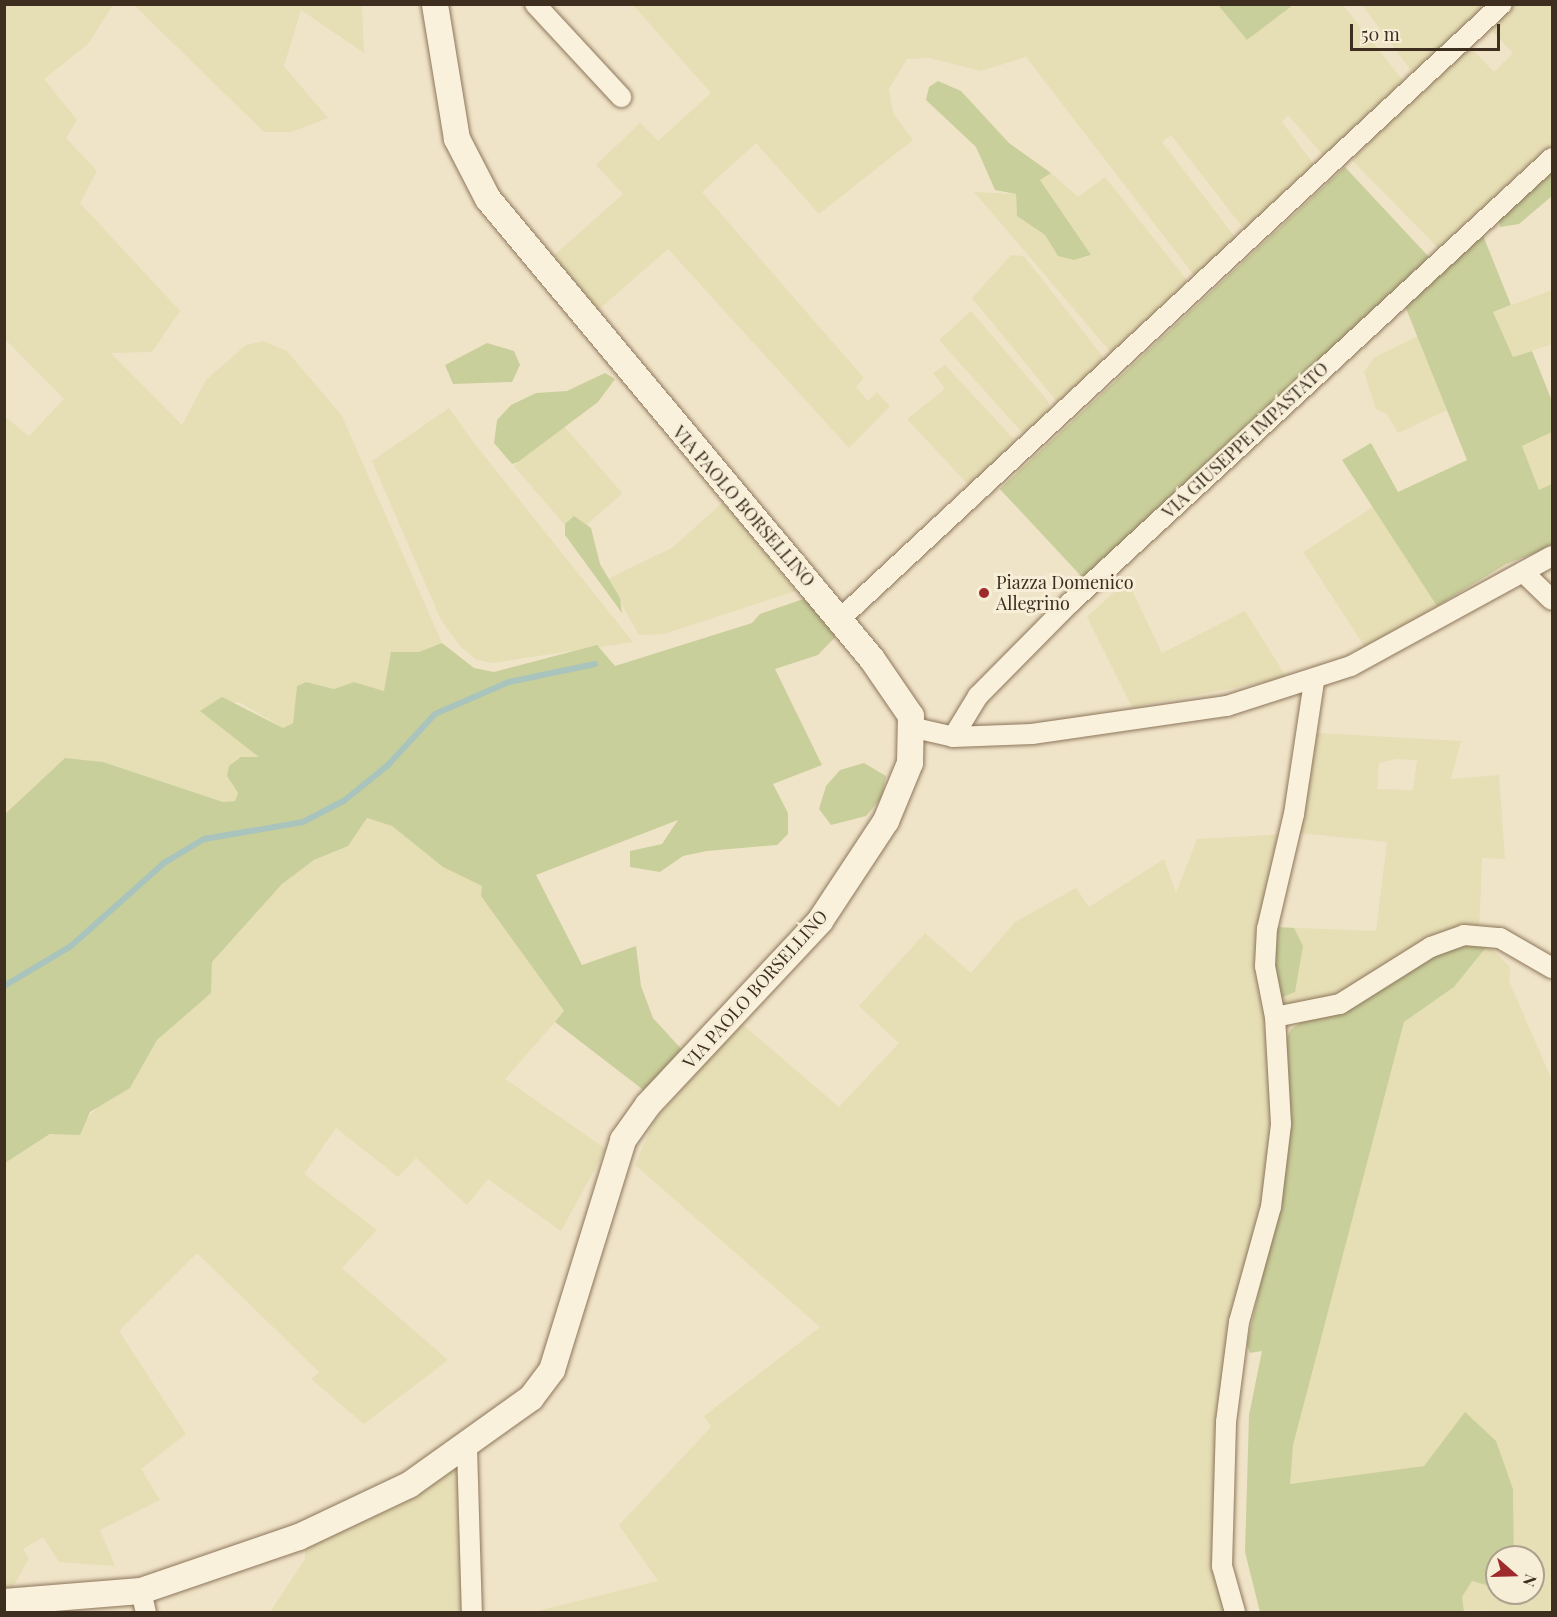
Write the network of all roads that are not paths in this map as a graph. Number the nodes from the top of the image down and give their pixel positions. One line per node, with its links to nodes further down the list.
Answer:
1 (435, 4): 9 (street, VIA PAOLO BORSELLINO)
2 (535, 4): 4 (street)
3 (1502, 4): 9 (street)
4 (621, 97)
5 (1552, 158): 12 (street, VIA GIUSEPPE IMPASTATO)
6 (1552, 556): 7 (street)
7 (1523, 572): 8 (street); 10 (street)
8 (1552, 600)
9 (841, 618): 11 (street, VIA PAOLO BORSELLINO)
10 (1314, 682): 12 (street); 14 (street)
11 (915, 728): 12 (street); 15 (street, VIA PAOLO BORSELLINO)
12 (953, 737)
13 (1552, 968): 14 (street)
14 (1275, 1017): 19 (street)
15 (467, 1448): 17 (street, VIA PAOLO BORSELLINO); 18 (street)
16 (4, 1602): 17 (street, VIA PAOLO BORSELLINO)
17 (143, 1602)
18 (472, 1612)
19 (1235, 1612)

